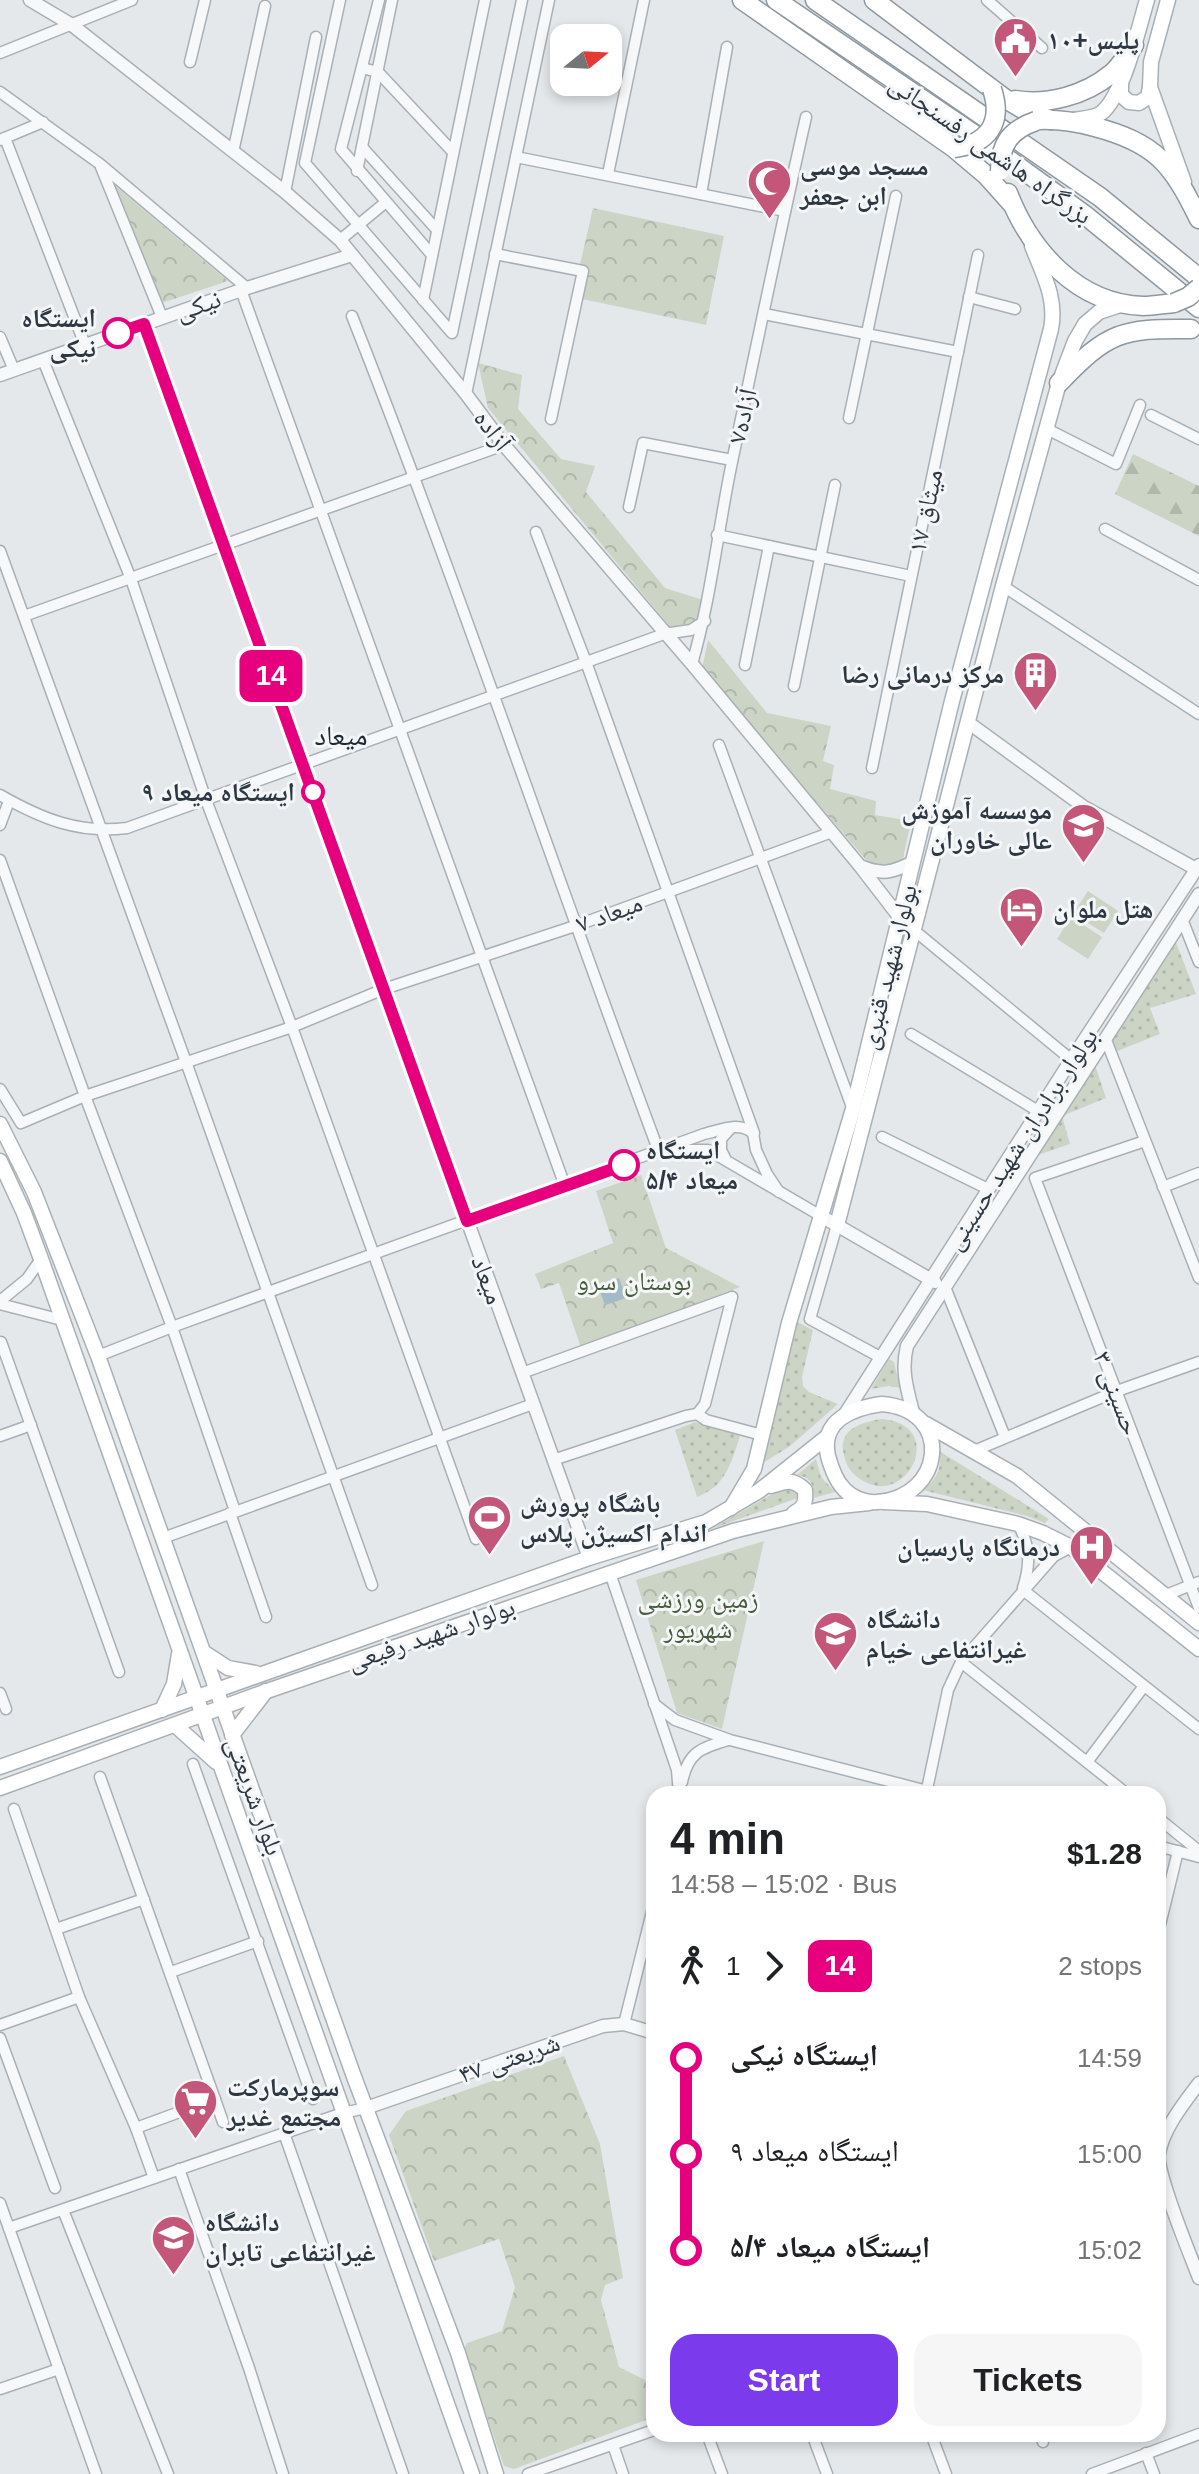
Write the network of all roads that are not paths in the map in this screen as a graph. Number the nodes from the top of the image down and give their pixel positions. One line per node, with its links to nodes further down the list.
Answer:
1 (30, 0): 21 (street, آزاده)
2 (104, 0): 20 (street)
3 (132, 0): 20 (street)
4 (205, 0): 27 (street)
5 (340, 0): 53 (street)
6 (379, 0): 28 (street)
7 (392, 0): 29 (street)
8 (485, 0): 41 (street)
9 (522, 0): 65 (street)
10 (549, 0): 42 (street)
11 (644, 0): 45 (street)
12 (742, 0): 39 (highway, بزرگراه هاشمی رفسنجانی)
13 (776, 0): 67 (highway, بزرگراه هاشمی رفسنجانی)
14 (815, 0): 61 (highway, بزرگراه هاشمی رفسنجانی)
15 (874, 0): 33 (highway, بزرگراه هاشمی رفسنجانی)
16 (987, 0): 25 (street)
17 (1147, 0): 23 (main road)
18 (1168, 0): 31 (main road)
19 (265, 6): 40 (street)
20 (99, 14): 21 (street)
21 (72, 25): 26 (street); 40 (street, آزاده)
22 (316, 37): 46 (street)
23 (1134, 45): 30 (main road); 33 (highway)
24 (727, 47): 47 (street)
25 (1042, 48)
26 (0, 53)
27 (190, 62)
28 (362, 68): 29 (street); 44 (street)
29 (378, 72): 38 (street); 41 (street)
30 (1121, 84): 31 (main road); 35 (main road)
31 (1150, 87): 52 (main road)
32 (0, 92): 36 (street)
33 (998, 93): 35 (highway, بزرگراه هاشمی رفسنجانی); 39 (highway, bridge)
34 (806, 117): 51 (street, آزاده۷)
35 (1052, 120): 50 (highway, bridge); 52 (highway, بزرگراه هاشمی رفسنجانی)
36 (43, 122): 37 (street); 43 (street)
37 (3, 139): 76 (street)
38 (362, 147): 44 (street); 54 (street)
39 (954, 148): 50 (highway, بزرگراه هاشمی رفسنجانی)
40 (233, 152): 46 (street, آزاده)
41 (453, 152): 54 (street)
42 (516, 157): 45 (street); 57 (street)
43 (100, 164): 63 (street); 71 (street)
44 (357, 171): 49 (street)
45 (608, 174): 47 (street)
46 (285, 192): 56 (street, آزاده)
47 (701, 194): 51 (street)
48 (896, 196): 74 (street)
49 (386, 202): 53 (street); 59 (street)
50 (1012, 204): 55 (highway)
51 (785, 211): 69 (street, آزاده۷)
52 (1196, 212)
53 (359, 225): 56 (street); 65 (street)
54 (437, 230): 59 (street)
55 (1027, 235): 66 (highway); 105 (main road, بولوار شهید قنبری)
56 (340, 240): 58 (street, آزاده)
57 (495, 254): 82 (street); 86 (street)
58 (352, 255): 63 (street, نیکی); 82 (street, آزاده)
59 (432, 255): 65 (street)
60 (978, 255): 64 (street, میثاق ۱۷)
61 (1199, 278)
62 (1199, 288): 66 (highway, bridge)
63 (244, 289): 71 (street, نیکی); 94 (street)
64 (969, 297): 68 (street); 77 (street, میثاق ۱۷)
65 (423, 300)
66 (1134, 304): 73 (highway); 81 (main road, بولوار شهید قنبری)
67 (1199, 308)
68 (1015, 309)
69 (764, 314): 74 (street); 90 (street, آزاده۷)
70 (352, 316): 91 (street)
71 (162, 317): 72 (street, نیکی)
72 (144, 324): 76 (street, نیکی); 98 (street, میعاد)
73 (1195, 332): 81 (highway)
74 (867, 334): 77 (street); 85 (street)
75 (0, 337): 79 (street)
76 (85, 345): 78 (street, نیکی)
77 (958, 352): 102 (street, میثاق ۱۷)
78 (43, 360): 79 (street, نیکی); 103 (street)
79 (14, 370): 80 (street, نیکی)
80 (0, 375)
81 (1059, 383): 87 (main road, بولوار شهید قنبری)
82 (466, 394): 89 (street, آزاده)
83 (1140, 405): 87 (street)
84 (1151, 415): 88 (street)
85 (849, 418)
86 (551, 419)
87 (1047, 429): 106 (main road, بولوار شهید قنبری)
88 (1199, 439)
89 (504, 445): 91 (street); 109 (street, آزاده)
90 (732, 460): 93 (street); 97 (street, آزاده۷)
91 (416, 478): 94 (street); 114 (street)
92 (835, 485): 101 (street)
93 (629, 507)
94 (321, 511): 98 (street); 117 (street)
95 (1105, 529): 104 (street)
96 (536, 532): 110 (street)
97 (717, 535): 99 (street); 108 (street, آزاده۷)
98 (224, 545): 103 (street); 119 (street, میعاد)
99 (769, 546): 101 (street); 112 (street)
100 (0, 551): 107 (street)
101 (820, 557): 102 (street); 113 (street)
102 (911, 576): 120 (street, میثاق ۱۷)
103 (131, 579): 107 (street); 122 (street)
104 (1199, 580)
105 (983, 581): 106 (main road); 128 (main road, بولوار شهید قنبری)
106 (1003, 586): 115 (street); 116 (main road, بولوار شهید قنبری)
107 (24, 616): 124 (street)
108 (705, 621): 109 (street); 111 (street, آزاده۷)
109 (664, 634): 110 (street); 111 (street, آزاده)
110 (586, 662): 114 (street); 131 (street)
111 (692, 664): 125 (street, آزاده)
112 (745, 665)
113 (794, 686)
114 (493, 696): 117 (street); 135 (street)
115 (1199, 714)
116 (969, 723): 130 (street); 136 (main road, بولوار شهید قنبری)
117 (400, 729): 119 (street); 137 (street)
118 (719, 745): 126 (street)
119 (303, 764): 122 (street); 139 (street, میعاد)
120 (872, 768)
121 (5, 798): 123 (street); 124 (street)
122 (206, 800): 124 (street); 140 (street)
123 (0, 825)
124 (100, 831): 144 (street)
125 (832, 832): 126 (street, میعاد ۷); 129 (street, آزاده)
126 (760, 857): 131 (street, میعاد ۷); 149 (street)
127 (0, 860): 147 (street)
128 (913, 862): 129 (street); 133 (main road, بولوار شهید قنبری)
129 (860, 866): 133 (street, آزاده)
130 (1198, 867): 143 (street, بولوار برادران شهید حسینی)
131 (669, 890): 135 (street, میعاد ۷); 148 (street)
132 (1199, 894): 134 (street, بولوار برادران شهید حسینی)
133 (900, 918): 149 (main road, بولوار شهید قنبری)
134 (1182, 919): 138 (street); 142 (street, بولوار برادران شهید حسینی)
135 (575, 926): 137 (street, میعاد ۷); 157 (street)
136 (915, 931): 143 (street); 167 (main road, بولوار شهید قنبری)
137 (482, 955): 139 (street, میعاد ۷); 161 (street)
138 (1199, 962)
139 (384, 989): 140 (street, میعاد ۷); 166 (street, میعاد)
140 (292, 1027): 144 (street, میعاد ۷); 168 (street)
141 (911, 1034): 150 (street)
142 (1106, 1040): 145 (street, بولوار برادران شهید حسینی); 155 (street)
143 (1071, 1060): 145 (street); 150 (street, بولوار برادران شهید حسینی)
144 (186, 1062): 147 (street, میعاد ۷); 173 (street)
145 (1085, 1071): 172 (street, بولوار برادران شهید حسینی)
146 (0, 1089): 147 (street, میعاد ۷)
147 (85, 1096): 176 (street)
148 (743, 1097): 152 (street); 154 (street)
149 (853, 1109): 165 (main road, بولوار شهید قنبری)
150 (1038, 1111): 163 (street, بولوار برادران شهید حسینی)
151 (0, 1124): 178 (main road, بلوار شریعتی)
152 (736, 1126): 154 (street); 157 (street); 159 (street)
153 (882, 1137): 163 (street)
154 (756, 1138): 156 (street)
155 (1145, 1141): 162 (street); 182 (street, حسینی ۳)
156 (756, 1150): 159 (street); 164 (street)
157 (659, 1152): 159 (street); 161 (street)
158 (0, 1161): 169 (main road, بلوار شریعتی)
159 (730, 1161): 164 (street)
160 (1199, 1173): 162 (street)
161 (565, 1186): 166 (street)
162 (1163, 1187): 170 (street)
163 (988, 1189): 171 (street, بولوار برادران شهید حسینی)
164 (779, 1192): 165 (street)
165 (821, 1216): 167 (street); 189 (main road, بولوار شهید قنبری)
166 (467, 1221): 168 (street); 181 (street, میعاد)
167 (837, 1225): 171 (street); 179 (street, بولوار شهید قنبری)
168 (373, 1256): 173 (street); 193 (street)
169 (41, 1259): 174 (street); 175 (main road, بلوار شریعتی)
170 (1199, 1278)
171 (930, 1279): 172 (street); 179 (street, بولوار برادران شهید حسینی)
172 (945, 1287): 184 (street, بولوار برادران شهید حسینی); 192 (street)
173 (268, 1292): 176 (street); 196 (street)
174 (0, 1303): 175 (street)
175 (62, 1320): 215 (main road, بلوار شریعتی)
176 (172, 1327): 178 (street); 200 (street)
177 (1, 1342): 188 (street)
178 (98, 1356): 203 (main road, بلوار شریعتی)
179 (880, 1357): 186 (street, بولوار برادران شهید حسینی)
180 (1199, 1362): 182 (street)
181 (522, 1373): 183 (street, میعاد); 185 (street)
182 (1117, 1391): 192 (street); 208 (street, حسینی ۳)
183 (533, 1404): 193 (street); 195 (street, میعاد)
184 (913, 1412): 186 (main road); 187 (main road)
185 (697, 1414): 189 (street); 195 (street)
186 (845, 1414): 191 (main road)
187 (926, 1424): 194 (main road); 198 (main road)
188 (31, 1425): 190 (street); 219 (street)
189 (762, 1435): 199 (main road, بولوار شهید قنبری)
190 (0, 1436)
191 (828, 1436): 197 (main road, بولوار شهید رفیعی); 198 (main road)
192 (1005, 1437): 194 (street)
193 (438, 1438): 196 (street); 204 (street)
194 (974, 1451): 211 (main road)
195 (553, 1460): 206 (street, میعاد)
196 (334, 1475): 200 (street); 209 (street)
197 (759, 1491): 199 (main road, بولوار شهید رفیعی); 201 (main road)
198 (876, 1502): 201 (main road, بولوار شهید رفیعی); 202 (main road)
199 (731, 1508): 206 (main road, بولوار شهید رفیعی)
200 (230, 1513): 203 (street); 213 (street)
201 (787, 1517): 207 (main road, بولوار شهید رفیعی)
202 (1018, 1524): 205 (main road); 210 (street)
203 (163, 1538): 217 (main road, بلوار شریعتی)
204 (476, 1539)
205 (1071, 1547): 210 (street); 216 (main road)
206 (589, 1558): 220 (main road, بولوار شهید رفیعی)
207 (610, 1573): 223 (main road, بولوار شهید رفیعی); 226 (street)
208 (1194, 1584): 211 (street); 212 (street, حسینی ۳)
209 (372, 1585)
210 (1023, 1590): 218 (street); 221 (street)
211 (1166, 1595): 214 (main road)
212 (1199, 1608)
213 (266, 1617)
214 (1199, 1623)
215 (179, 1649): 225 (main road, بلوار شریعتی); 229 (main road)
216 (1199, 1649)
217 (205, 1653): 220 (main road); 222 (main road, بلوار شریعتی)
218 (961, 1662): 235 (street); 243 (street)
219 (119, 1672)
220 (260, 1674): 222 (main road, بولوار شهید رفیعی)
221 (1144, 1686): 232 (street); 235 (street)
222 (217, 1689): 225 (main road, بولوار شهید رفیعی); 227 (main road, بلوار شریعتی)
223 (267, 1691): 227 (main road, بولوار شهید رفیعی); 233 (main road)
224 (0, 1693): 228 (street)
225 (196, 1697): 229 (main road, بولوار شهید رفیعی); 230 (main road, بلوار شریعتی)
226 (654, 1704): 234 (street); 240 (street)
227 (223, 1707): 230 (main road, بولوار شهید رفیعی); 233 (main road, بلوار شریعتی)
228 (6, 1709)
229 (162, 1710): 238 (main road, بولوار شهید رفیعی)
230 (202, 1715): 231 (main road, بولوار شهید رفیعی); 237 (main road, بلوار شریعتی)
231 (175, 1725): 237 (main road); 245 (main road, بولوار شهید رفیعی)
232 (1199, 1729)
233 (232, 1735): 265 (main road, بلوار شریعتی)
234 (730, 1740): 241 (street); 242 (street)
235 (1087, 1762): 244 (street)
236 (193, 1764): 255 (street)
237 (219, 1764): 266 (main road, بلوار شریعتی)
238 (0, 1767)
239 (100, 1777): 251 (street)
240 (678, 1786)
241 (681, 1786)
242 (903, 1786)
243 (927, 1786)
244 (1117, 1786)
245 (0, 1788)
246 (14, 1809): 253 (street)
247 (1166, 1825): 250 (street)
248 (1166, 1848): 249 (street)
249 (1178, 1851): 250 (street); 252 (street)
250 (1199, 1854)
251 (144, 1899): 253 (street); 256 (street)
252 (1166, 1900)
253 (56, 1929): 257 (street)
254 (646, 1936): 258 (street)
255 (258, 1941): 256 (street); 264 (street)
256 (171, 1972): 263 (street)
257 (79, 1997): 259 (street); 268 (street)
258 (624, 2024): 260 (street, شریعتی ۴۷); 265 (street, شریعتی ۴۷)
259 (0, 2025)
260 (646, 2031)
261 (0, 2038): 274 (street)
262 (1199, 2083): 270 (street)
263 (215, 2099): 267 (street); 268 (street)
264 (313, 2099)
265 (366, 2108): 266 (street); 294 (main road, بلوار شریعتی)
266 (343, 2113): 269 (street); 293 (main road, بلوار شریعتی)
267 (223, 2122)
268 (136, 2128): 272 (street)
269 (284, 2133): 271 (street); 292 (street)
270 (1166, 2137)
271 (179, 2169): 272 (street); 291 (street)
272 (154, 2178): 276 (street)
273 (1166, 2184): 278 (street)
274 (55, 2188)
275 (0, 2203): 277 (street)
276 (63, 2210): 277 (street); 290 (street)
277 (9, 2228): 279 (street)
278 (1199, 2278)
279 (59, 2369): 280 (street); 289 (street)
280 (0, 2389)
281 (646, 2433): 286 (street)
282 (1199, 2434): 287 (street)
283 (710, 2442): 297 (street)
284 (815, 2442): 298 (street)
285 (934, 2442): 299 (street)
286 (613, 2445): 288 (street); 296 (street)
287 (1146, 2453): 300 (street); 301 (street)
288 (556, 2470): 295 (street)
289 (96, 2474)
290 (168, 2474)
291 (283, 2474)
292 (403, 2474)
293 (472, 2474)
294 (496, 2474)
295 (528, 2474)
296 (623, 2474)
297 (722, 2474)
298 (827, 2474)
299 (946, 2474)
300 (1092, 2474)
301 (1154, 2474)

